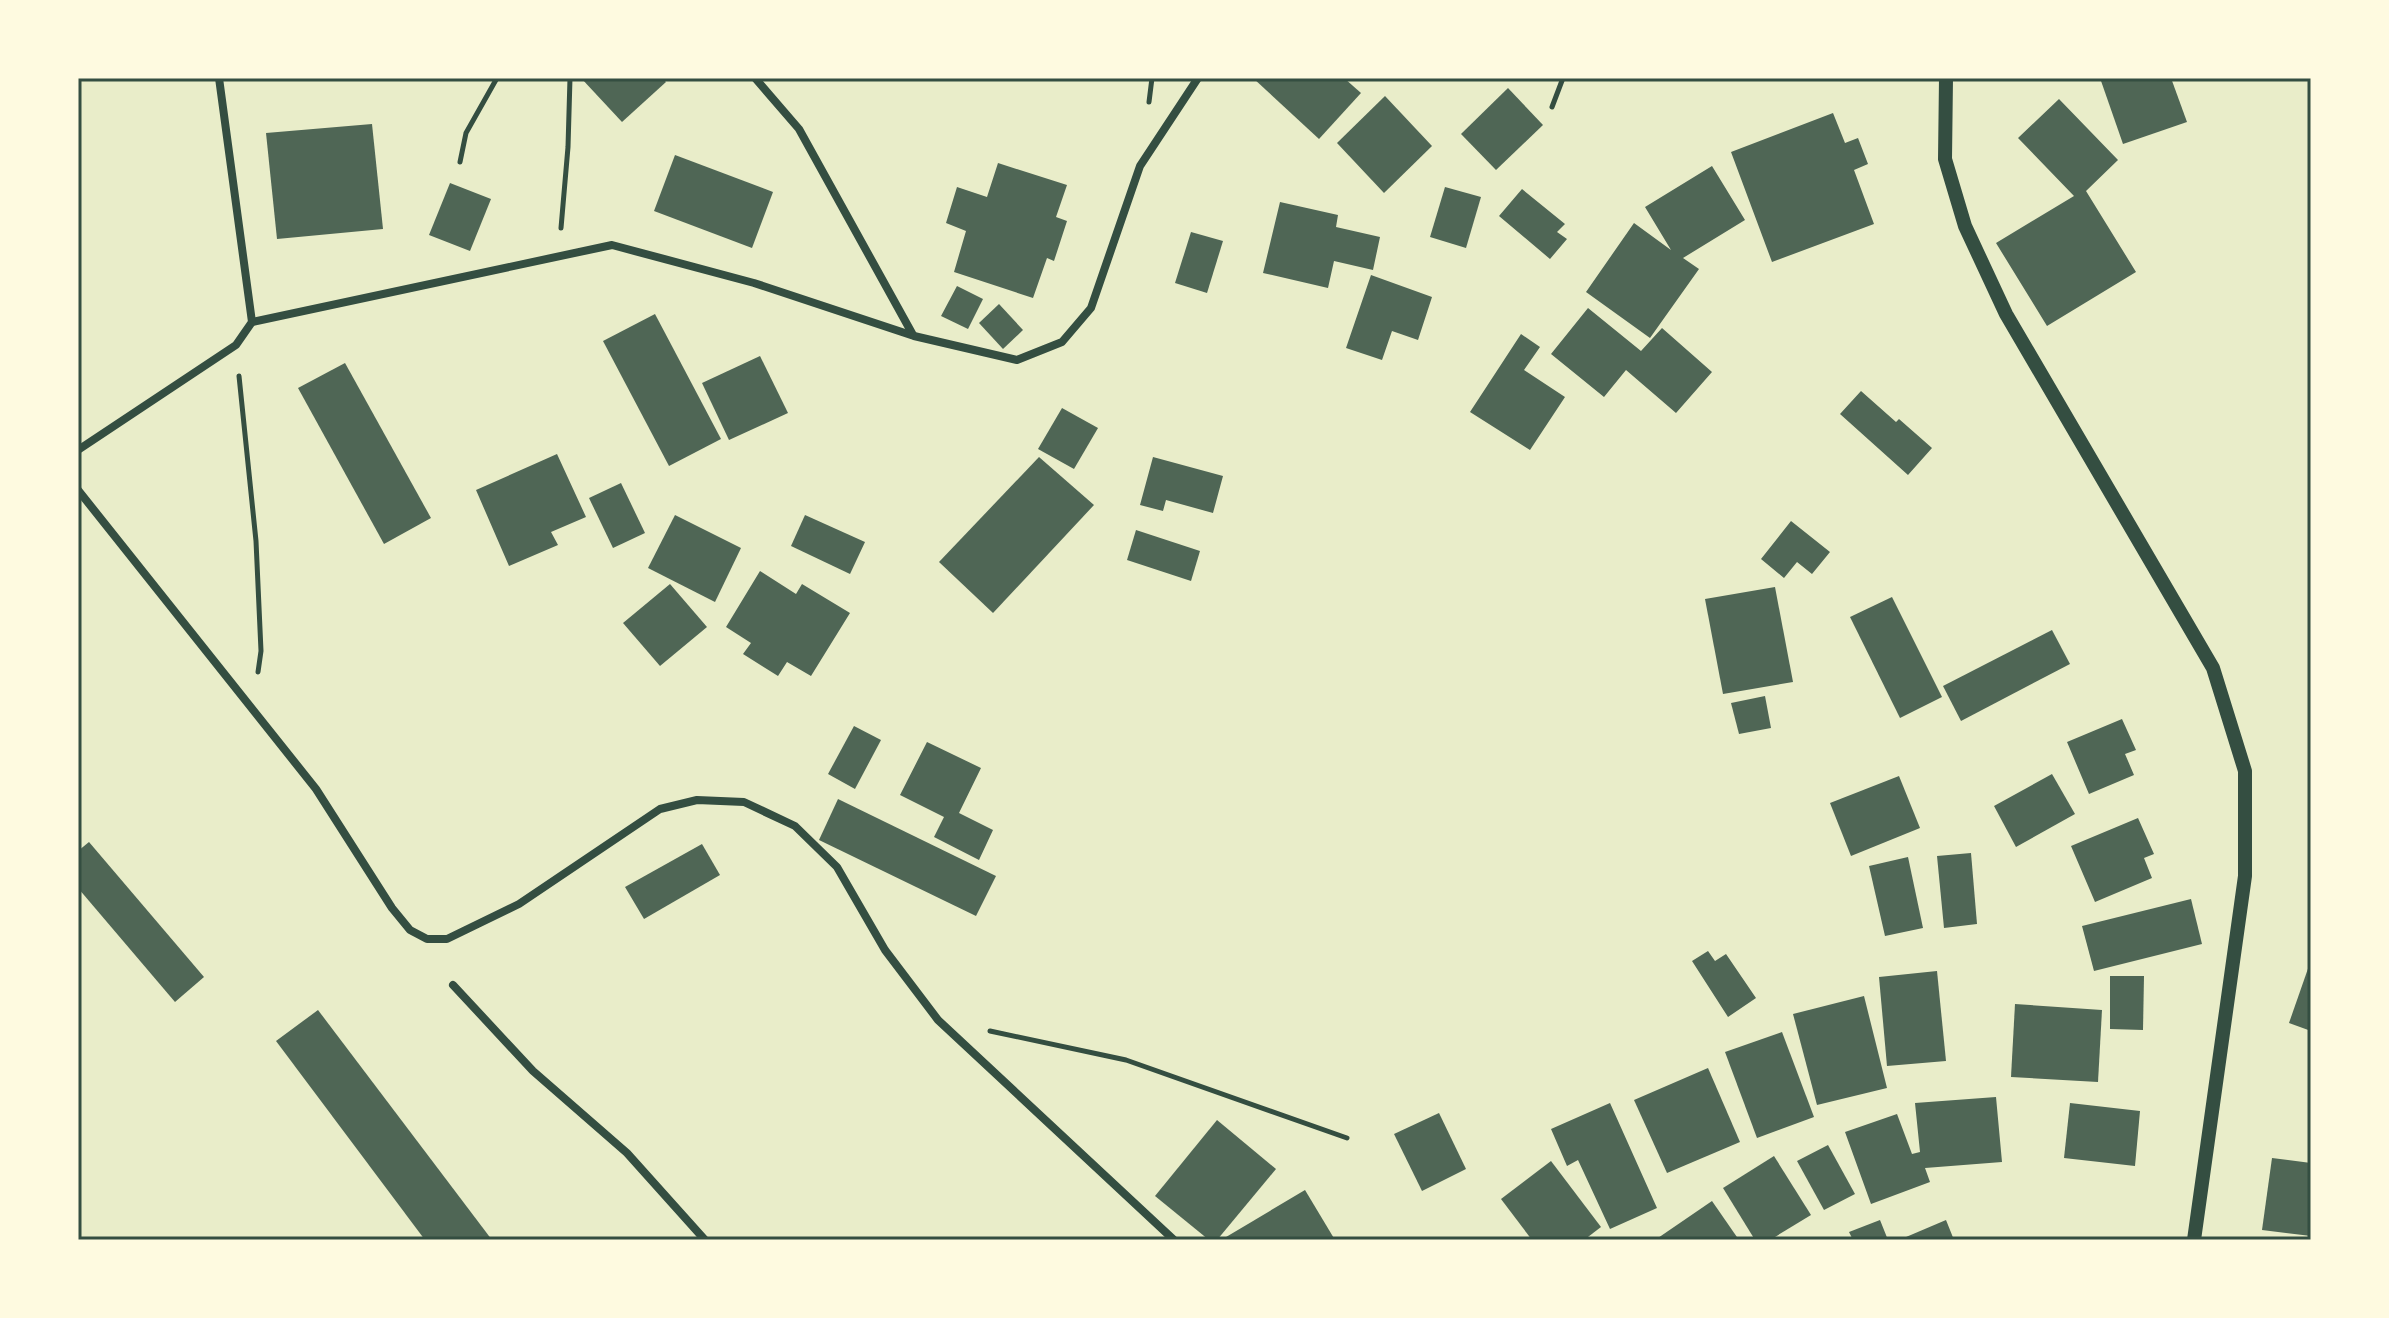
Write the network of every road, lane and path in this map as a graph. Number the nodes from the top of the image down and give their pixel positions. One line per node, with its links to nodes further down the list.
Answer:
1 (219, 78): 11 (street)
2 (497, 78): 9 (path)
3 (570, 78): 10 (path)
4 (755, 78): 12 (street)
5 (1198, 78): 12 (street)
6 (1563, 78): 8 (path)
7 (1946, 78): 22 (street)
8 (1552, 107)
9 (460, 162)
10 (559, 257): 11 (street); 12 (street)
11 (252, 322): 13 (street)
12 (914, 336)
13 (236, 345): 14 (street); 16 (path)
14 (78, 450)
15 (78, 490): 16 (street)
16 (253, 709): 18 (street)
17 (453, 985): 20 (street)
18 (938, 1020): 19 (path); 21 (street)
19 (1347, 1138)
20 (705, 1240)
21 (1174, 1240)
22 (2194, 1240)

